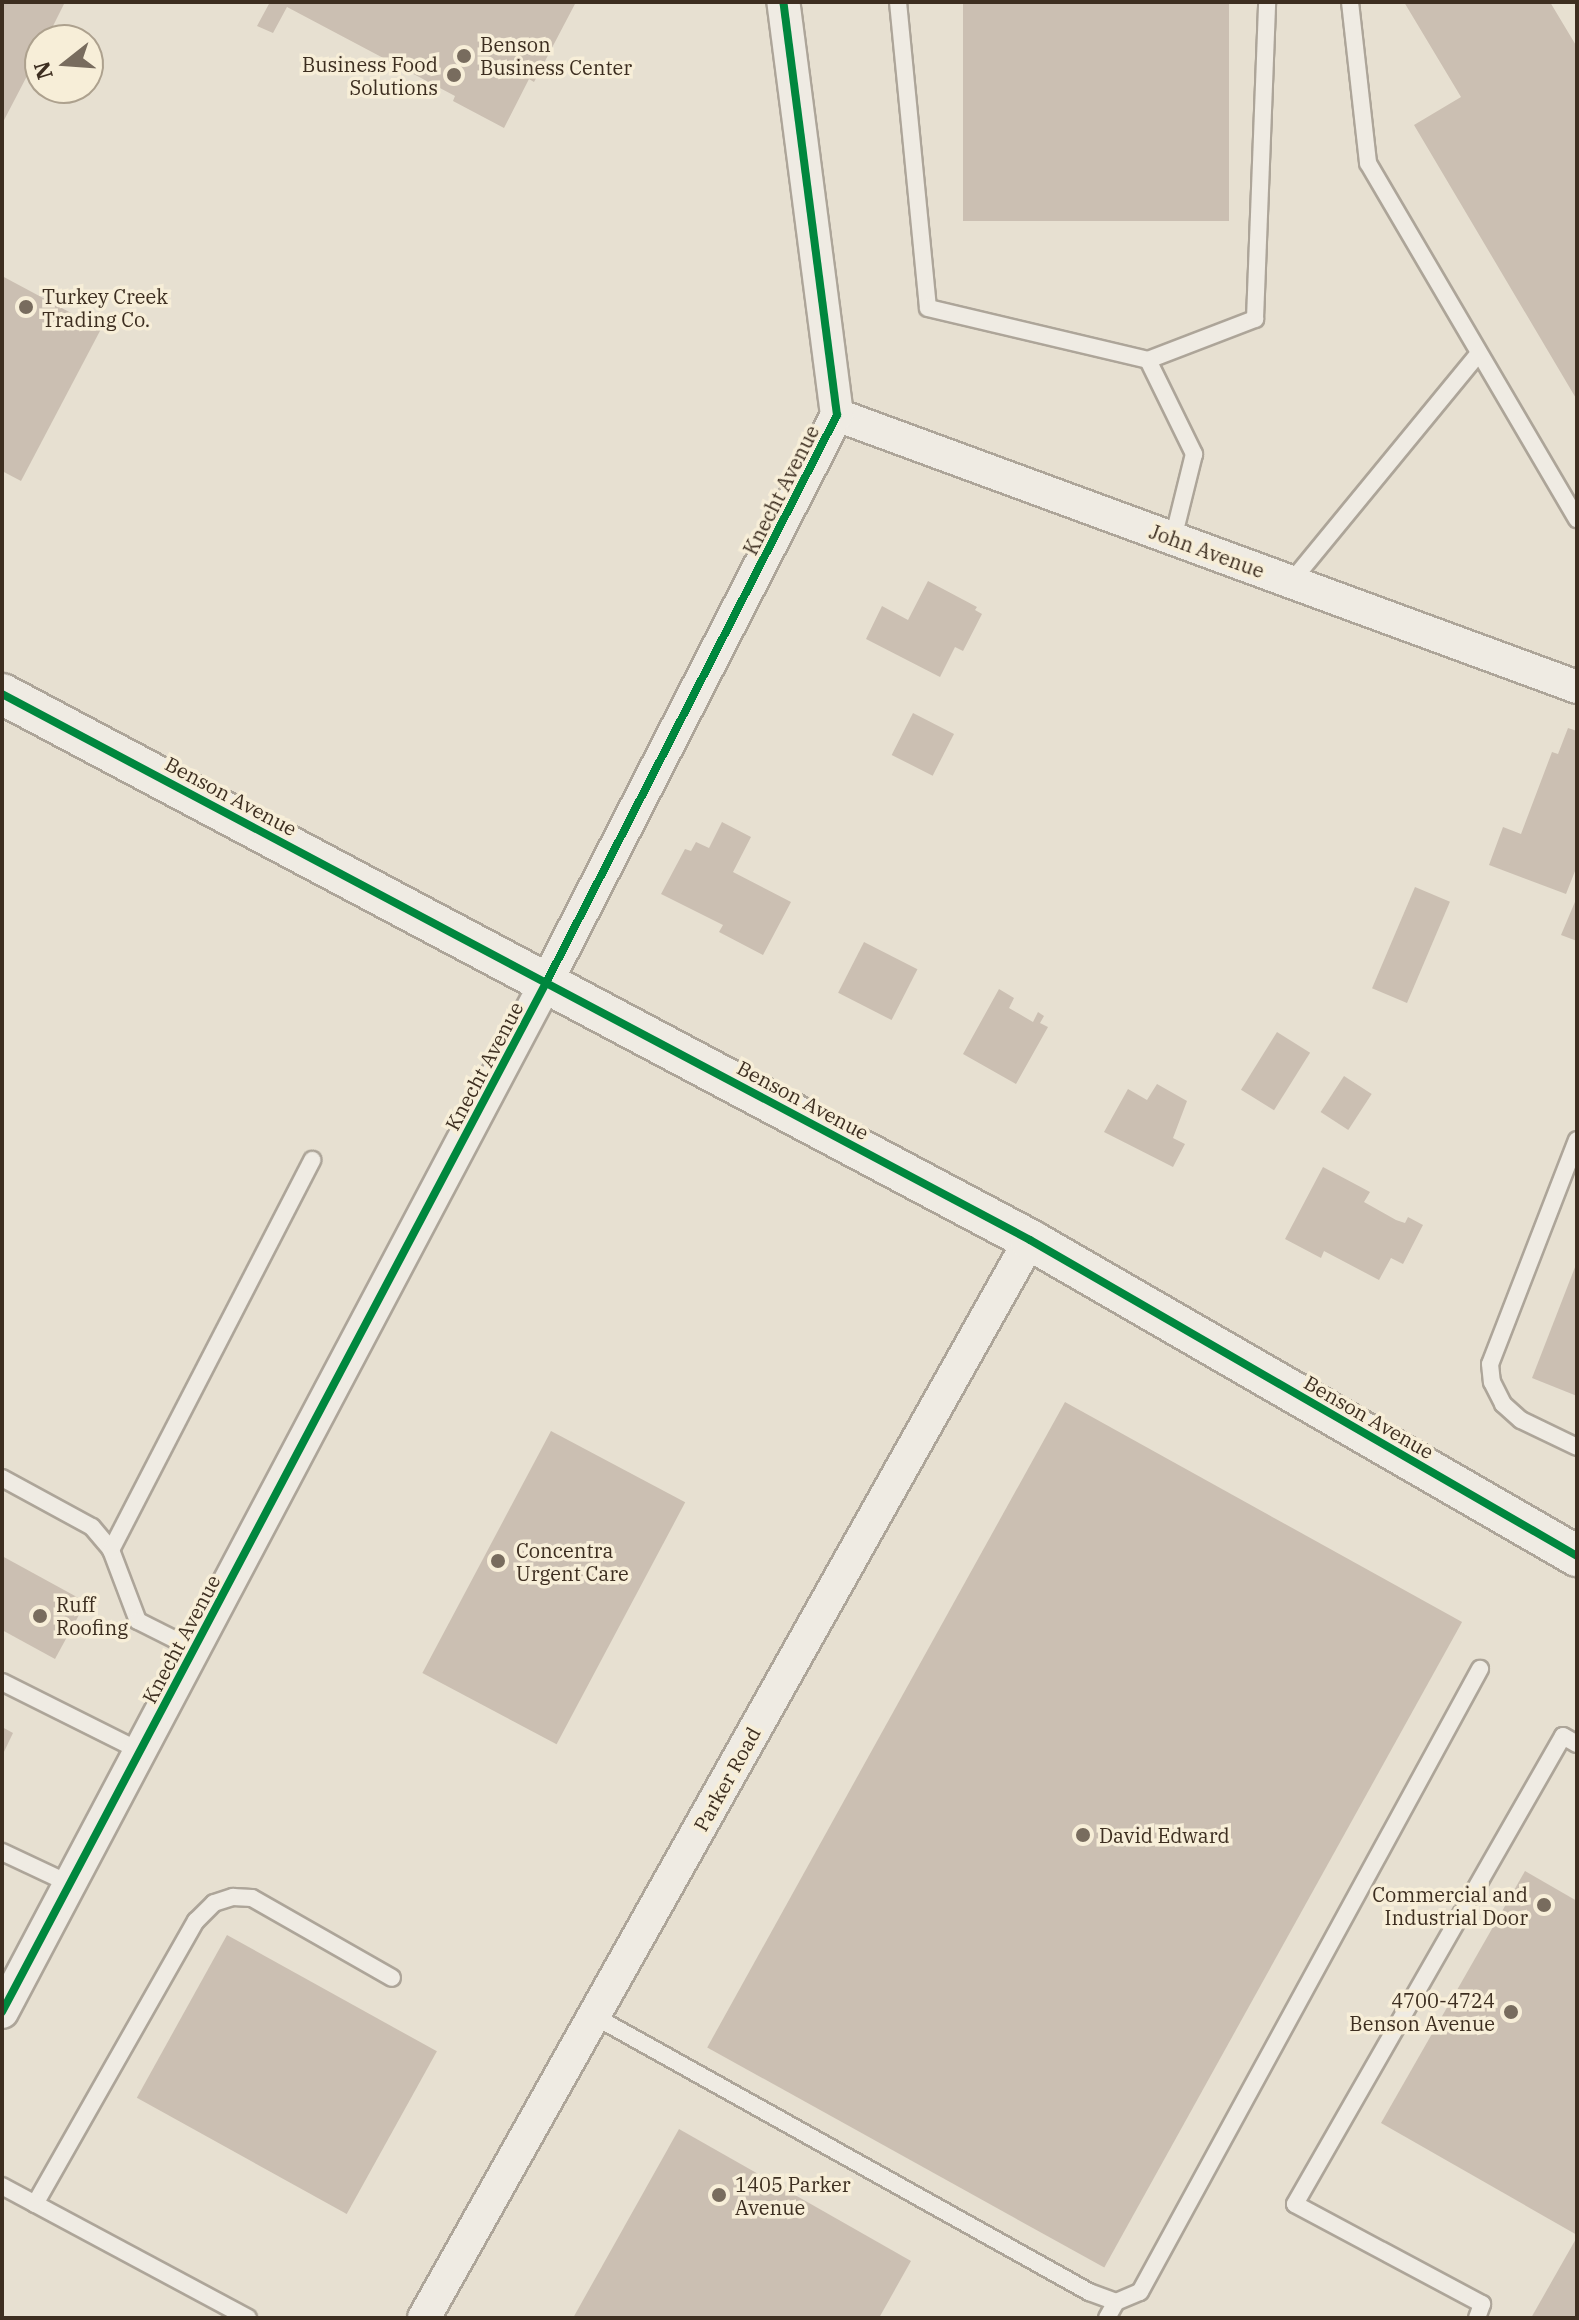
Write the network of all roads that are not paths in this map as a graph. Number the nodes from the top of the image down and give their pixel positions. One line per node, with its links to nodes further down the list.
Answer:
1 (783, 2): 7 (street, Knecht Avenue)
2 (898, 2): 6 (lane)
3 (1267, 2): 6 (lane)
4 (1350, 2): 5 (lane)
5 (1479, 353): 8 (lane); 10 (lane)
6 (1148, 360): 9 (lane)
7 (837, 415): 9 (street, John Avenue); 13 (street, Knecht Avenue)
8 (1577, 519)
9 (1173, 539): 10 (street, John Avenue)
10 (1291, 582): 11 (street, John Avenue)
11 (1577, 687)
12 (2, 694): 13 (street, Benson Avenue)
13 (547, 981): 16 (street, Benson Avenue); 21 (street, Knecht Avenue)
14 (1577, 1140): 17 (lane)
15 (312, 1160): 19 (lane)
16 (1030, 1240): 20 (street, Benson Avenue); 30 (street, Parker Road)
17 (1577, 1447)
18 (2, 1478): 19 (lane)
19 (111, 1550): 21 (lane)
20 (1577, 1556)
21 (194, 1649): 25 (street, Knecht Avenue)
22 (1480, 1669): 33 (lane)
23 (2, 1682): 25 (lane)
24 (1577, 1744): 37 (lane)
25 (140, 1751): 27 (street, Knecht Avenue)
26 (2, 1852): 27 (lane)
27 (70, 1884): 29 (street, Knecht Avenue)
28 (392, 1978): 32 (lane)
29 (2, 2012)
30 (594, 2016): 33 (lane); 35 (street, Parker Road)
31 (2, 2186): 32 (lane)
32 (35, 2204): 34 (lane)
33 (1116, 2302): 36 (lane)
34 (248, 2318)
35 (424, 2318)
36 (1107, 2318)
37 (1477, 2318)

